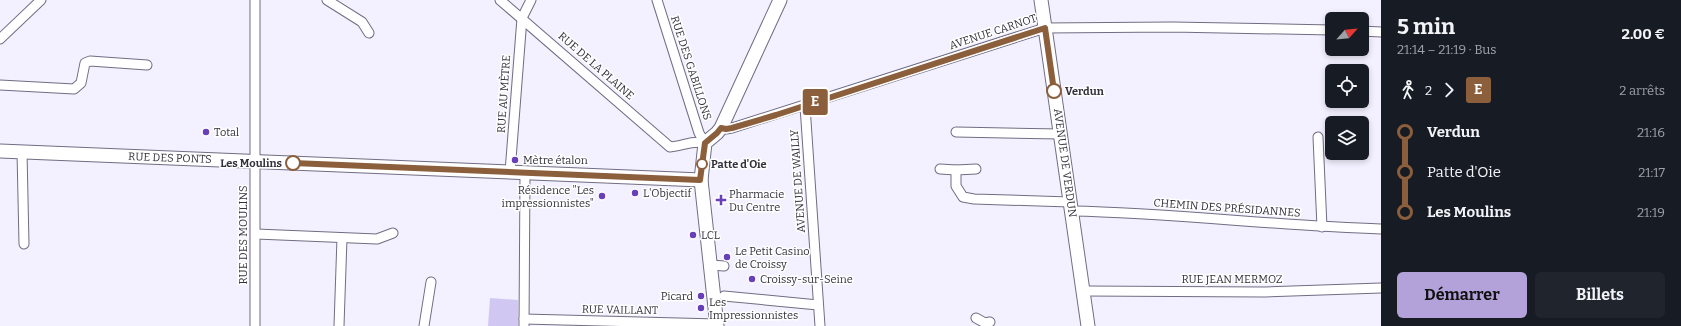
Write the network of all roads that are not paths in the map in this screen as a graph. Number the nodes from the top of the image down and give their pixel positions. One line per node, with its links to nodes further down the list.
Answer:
1 (41, 0): 15 (street)
2 (254, 0): 26 (street, RUE DES MOULINS)
3 (327, 0): 14 (street)
4 (500, 0): 9 (street, RUE DE LA PLAINE)
5 (532, 0): 9 (street)
6 (657, 0): 23 (street, RUE DES GABILLONS)
7 (780, 0): 19 (main road)
8 (1041, 0): 10 (main road, AVENUE DE VERDUN)
9 (522, 18): 23 (street, RUE DE LA PLAINE); 30 (street, RUE AU MÈTRE)
10 (1045, 28): 11 (street, AVENUE CARNOT); 18 (street, AVENUE CARNOT); 21 (main road, AVENUE DE VERDUN)
11 (1325, 30)
12 (1369, 31): 13 (street)
13 (1381, 32)
14 (369, 33)
15 (0, 39)
16 (147, 65): 17 (street)
17 (0, 85)
18 (805, 106): 19 (street, AVENUE CARNOT); 46 (street, AVENUE DE WAILLY)
19 (721, 128): 23 (main road)
20 (956, 132): 21 (street)
21 (1060, 134): 33 (main road, AVENUE DE VERDUN)
22 (1318, 137): 34 (street)
23 (705, 143): 32 (main road)
24 (0, 151): 25 (main road, RUE DES PONTS)
25 (22, 152): 26 (main road, RUE DES PONTS); 39 (street)
26 (255, 161): 30 (main road, RUE DES PONTS); 37 (street, RUE DES MOULINS)
27 (940, 169): 29 (street)
28 (976, 169): 29 (street)
29 (956, 170): 33 (street, CHEMIN DES PRÉSIDANNES)
30 (510, 172): 31 (main road, RUE DES PONTS)
31 (525, 173): 32 (main road, RUE DES PONTS); 48 (street)
32 (700, 180): 40 (main road)
33 (1071, 206): 34 (street, CHEMIN DES PRÉSIDANNES); 44 (main road, AVENUE DE VERDUN)
34 (1322, 227): 35 (street, CHEMIN DES PRÉSIDANNES)
35 (1381, 228)
36 (393, 233): 38 (street)
37 (256, 234): 38 (street); 51 (street, RUE DES MOULINS)
38 (342, 238): 52 (street)
39 (24, 244)
40 (711, 265): 41 (street); 50 (main road)
41 (724, 266)
42 (431, 282): 53 (street)
43 (1381, 288): 44 (street, RUE JEAN MERMOZ)
44 (1084, 291): 55 (main road, AVENUE DE VERDUN)
45 (724, 296): 46 (street)
46 (818, 305): 54 (street, AVENUE DE WAILLY)
47 (976, 318): 49 (street)
48 (524, 323): 50 (street, RUE VAILLANT)
49 (986, 324)
50 (717, 325)
51 (255, 326)
52 (339, 326)
53 (424, 326)
54 (820, 326)
55 (1088, 326)

